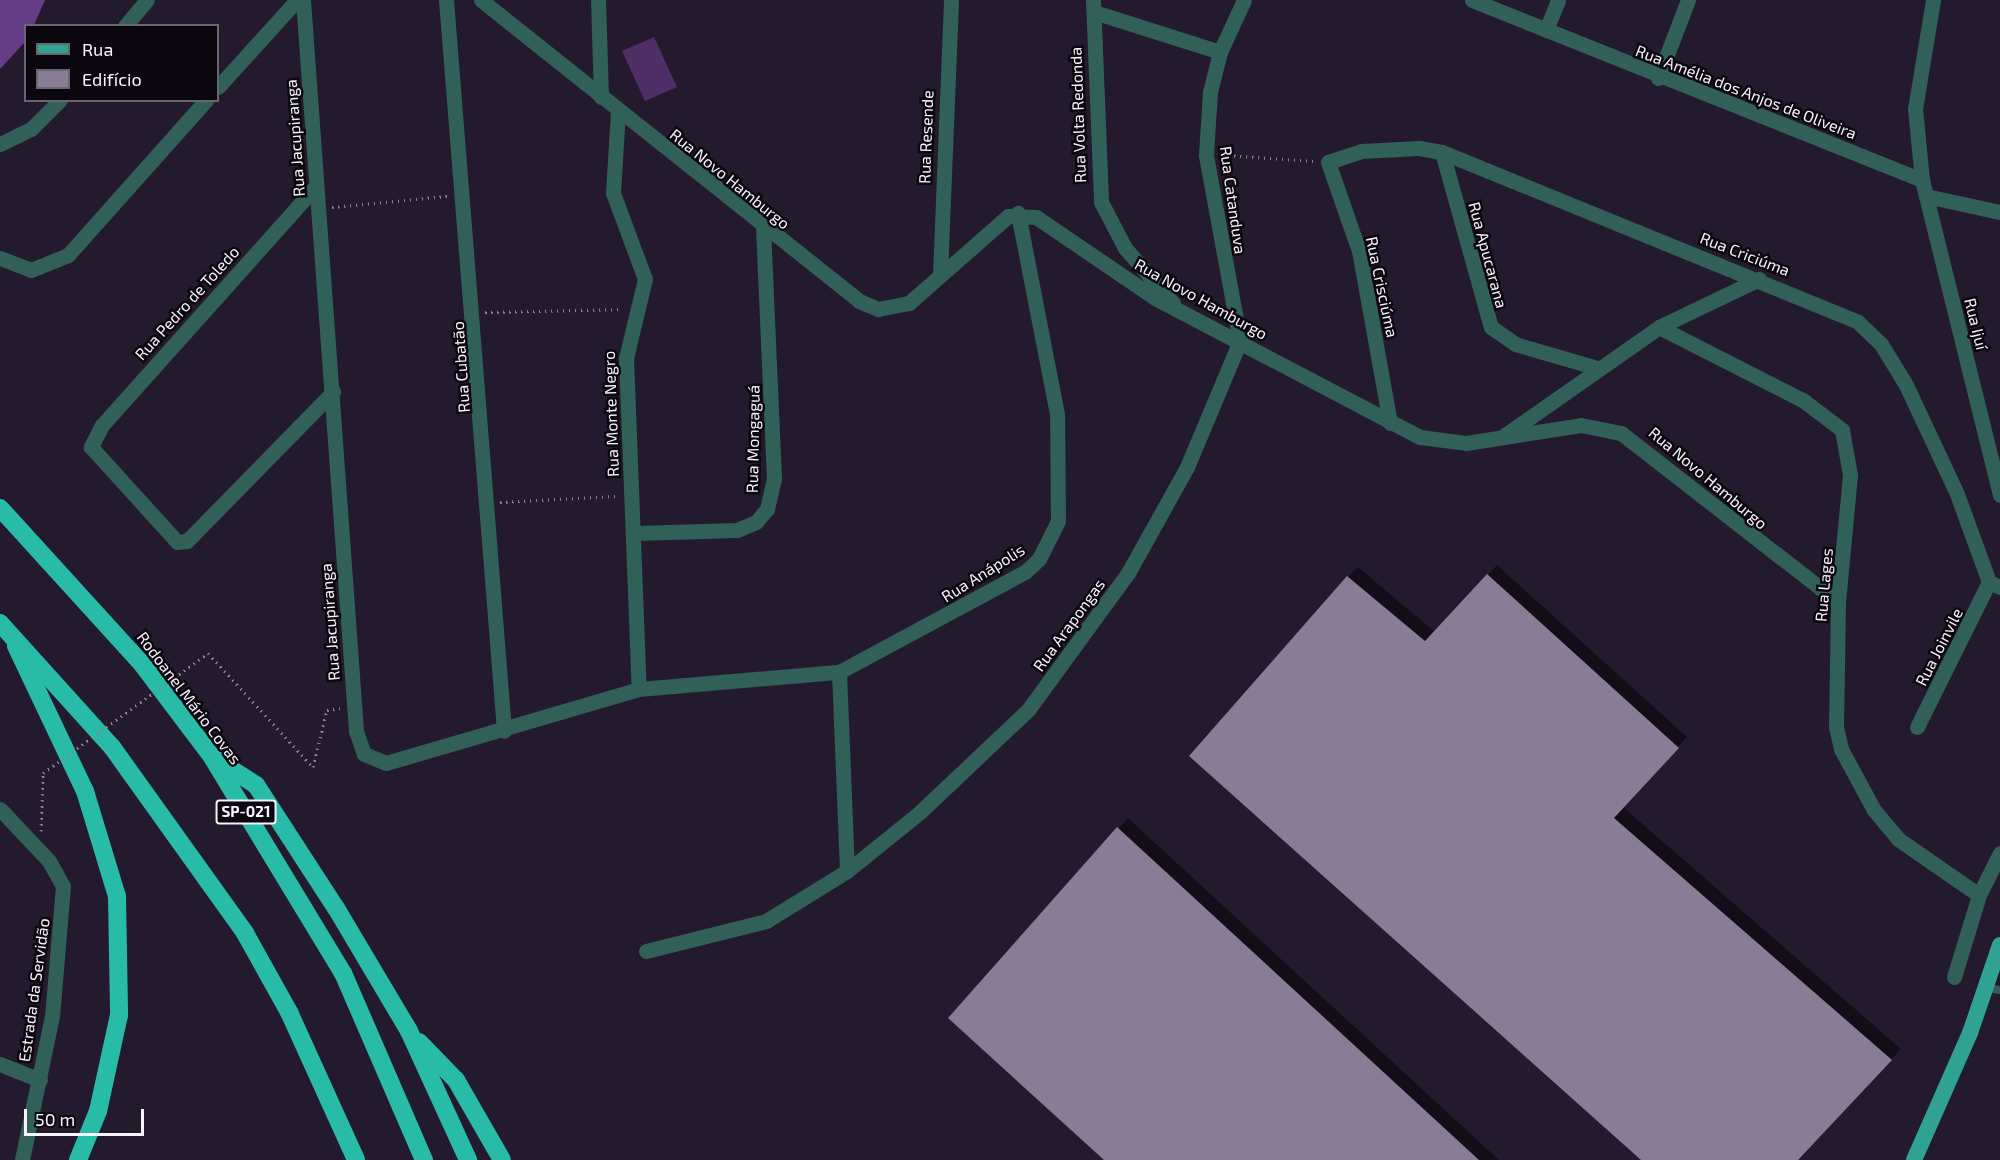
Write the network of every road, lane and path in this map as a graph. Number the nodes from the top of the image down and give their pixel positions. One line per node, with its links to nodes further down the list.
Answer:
1 (147, 0): 14 (street)
2 (297, 0): 18 (street)
3 (303, 0): 28 (street, Rua Jacupiranga)
4 (446, 0): 29 (street, Rua Cubatão)
5 (481, 0): 19 (street, Rua Novo Hamburgo)
6 (597, 0): 19 (street)
7 (951, 0): 36 (street, Rua Resende)
8 (1244, 0): 16 (street, Rua Catanduva)
9 (1472, 0): 15 (street, Rua Amélia dos Anjos de Oliveira)
10 (1558, 0): 15 (street)
11 (1688, 0): 17 (street)
12 (1933, 0): 27 (street)
13 (1093, 6): 16 (street); 39 (street, Rua Volta Redonda)
14 (127, 24)
15 (1546, 30): 17 (street, Rua Amélia dos Anjos de Oliveira)
16 (1220, 52): 25 (street, Rua Catanduva)
17 (1658, 78): 27 (street, Rua Amélia dos Anjos de Oliveira)
18 (219, 86)
19 (601, 97): 22 (street, Rua Novo Hamburgo)
20 (58, 102): 23 (street)
21 (204, 102): 35 (street)
22 (618, 111): 34 (street, Rua Novo Hamburgo); 38 (street, Rua Monte Negro)
23 (0, 144)
24 (1442, 152): 26 (street, Rua Criciúma); 37 (street, Rua Criciúma); 43 (street, Rua Apucarana)
25 (1206, 154): 26 (path); 42 (street, Rua Catanduva)
26 (1328, 162): 45 (street, Rua Crisciúma)
27 (1922, 180): 30 (street)
28 (316, 186): 31 (street, Rua Jacupiranga); 44 (street, Rua Pedro de Toledo)
29 (465, 195): 31 (path); 40 (street, Rua Cubatão)
30 (1926, 196): 32 (street); 48 (street, Rua Ijuí)
31 (318, 208): 44 (street, Rua Jacupiranga)
32 (2000, 212)
33 (1018, 213): 36 (street, Rua Novo Hamburgo); 39 (street, Rua Novo Hamburgo); 55 (street, Rua Anápolis)
34 (763, 230): 36 (street, Rua Novo Hamburgo); 51 (street, Rua Mongaguá)
35 (0, 258)
36 (940, 275)
37 (1760, 279): 41 (street); 52 (street, Rua Criciúma)
38 (639, 309): 40 (path); 47 (street, Rua Monte Negro)
39 (1179, 310): 42 (street, Rua Novo Hamburgo)
40 (474, 313): 49 (street, Rua Cubatão)
41 (1659, 327): 43 (street); 53 (street, Rua Lages)
42 (1240, 341): 45 (street, Rua Novo Hamburgo); 64 (street, Rua Arapongas)
43 (1594, 367): 46 (street)
44 (333, 392): 59 (street, Rua Jacupiranga)
45 (1390, 423): 46 (street, Rua Novo Hamburgo)
46 (1503, 436): 53 (street, Rua Novo Hamburgo)
47 (632, 495): 49 (path); 51 (street, Rua Monte Negro)
48 (2000, 495)
49 (489, 502): 59 (street, Rua Cubatão)
50 (0, 508): 60 (highway, Rodoanel Mário Covas / SP-021)
51 (635, 533): 56 (street, Rua Monte Negro)
52 (1995, 584): 58 (street, Rua Joinvile)
53 (1838, 602): 65 (street, Rua Lages)
54 (6, 629): 74 (highway); 75 (highway)
55 (839, 672): 56 (street, Rua Jacupiranga); 64 (street)
56 (639, 689): 59 (street, Rua Jacupiranga)
57 (327, 710): 62 (path, bridge)
58 (1917, 727)
59 (504, 731)
60 (212, 757): 70 (highway); 76 (highway, Rodoanel Mário Covas / SP-021)
61 (0, 809): 62 (street, Estrada da Servidão)
62 (39, 850): 72 (street, Estrada da Servidão)
63 (2000, 853): 65 (street)
64 (847, 871): 67 (street, Rua Arapongas)
65 (1979, 895): 68 (street)
66 (2000, 945): 69 (main road)
67 (646, 951)
68 (1954, 977)
69 (1993, 989): 79 (main road)
70 (409, 1031): 77 (highway); 78 (highway)
71 (0, 1064): 72 (street)
72 (40, 1080): 73 (street, Estrada da Servidão)
73 (22, 1160)
74 (78, 1160)
75 (356, 1160)
76 (424, 1160)
77 (468, 1160)
78 (502, 1160)
79 (1914, 1160)

